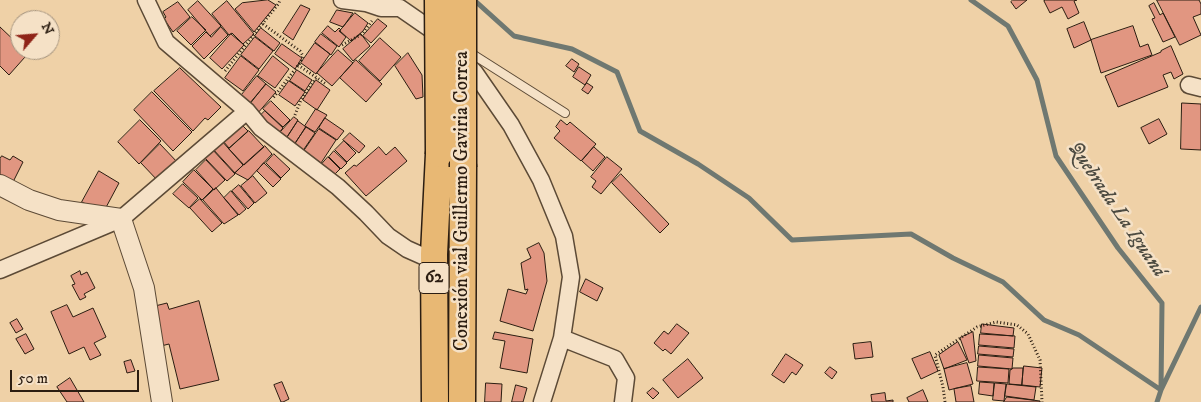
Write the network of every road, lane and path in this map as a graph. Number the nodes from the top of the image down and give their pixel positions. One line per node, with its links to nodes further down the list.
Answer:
1 (146, 0): 14 (street)
2 (280, 0): 8 (path)
3 (342, 0): 7 (street)
4 (438, 0): 22 (highway, Conexión vial Guillermo Gaviria Correa / 62, bridge)
5 (464, 0): 27 (highway, Conexión vial Guillermo Gaviria Correa / 62, bridge)
6 (400, 4): 7 (street); 9 (lane); 24 (street)
7 (381, 8): 10 (path)
8 (262, 24): 12 (path); 14 (path)
9 (450, 39)
10 (342, 45)
11 (458, 45): 18 (lane)
12 (298, 65): 13 (path); 16 (path)
13 (316, 78): 15 (path); 19 (path)
14 (215, 83): 17 (street)
15 (326, 84)
16 (273, 98)
17 (247, 111): 21 (street); 22 (street)
18 (565, 113)
19 (295, 115)
20 (0, 185): 21 (street)
21 (121, 219): 23 (street); 25 (street)
22 (434, 260): 26 (highway, Conexión vial Guillermo Gaviria Correa / 62)
23 (0, 270)
24 (562, 338): 28 (street); 29 (street)
25 (161, 401)
26 (435, 402)
27 (462, 402)
28 (542, 402)
29 (623, 402)
30 (945, 402): 31 (path)
31 (1042, 402)

